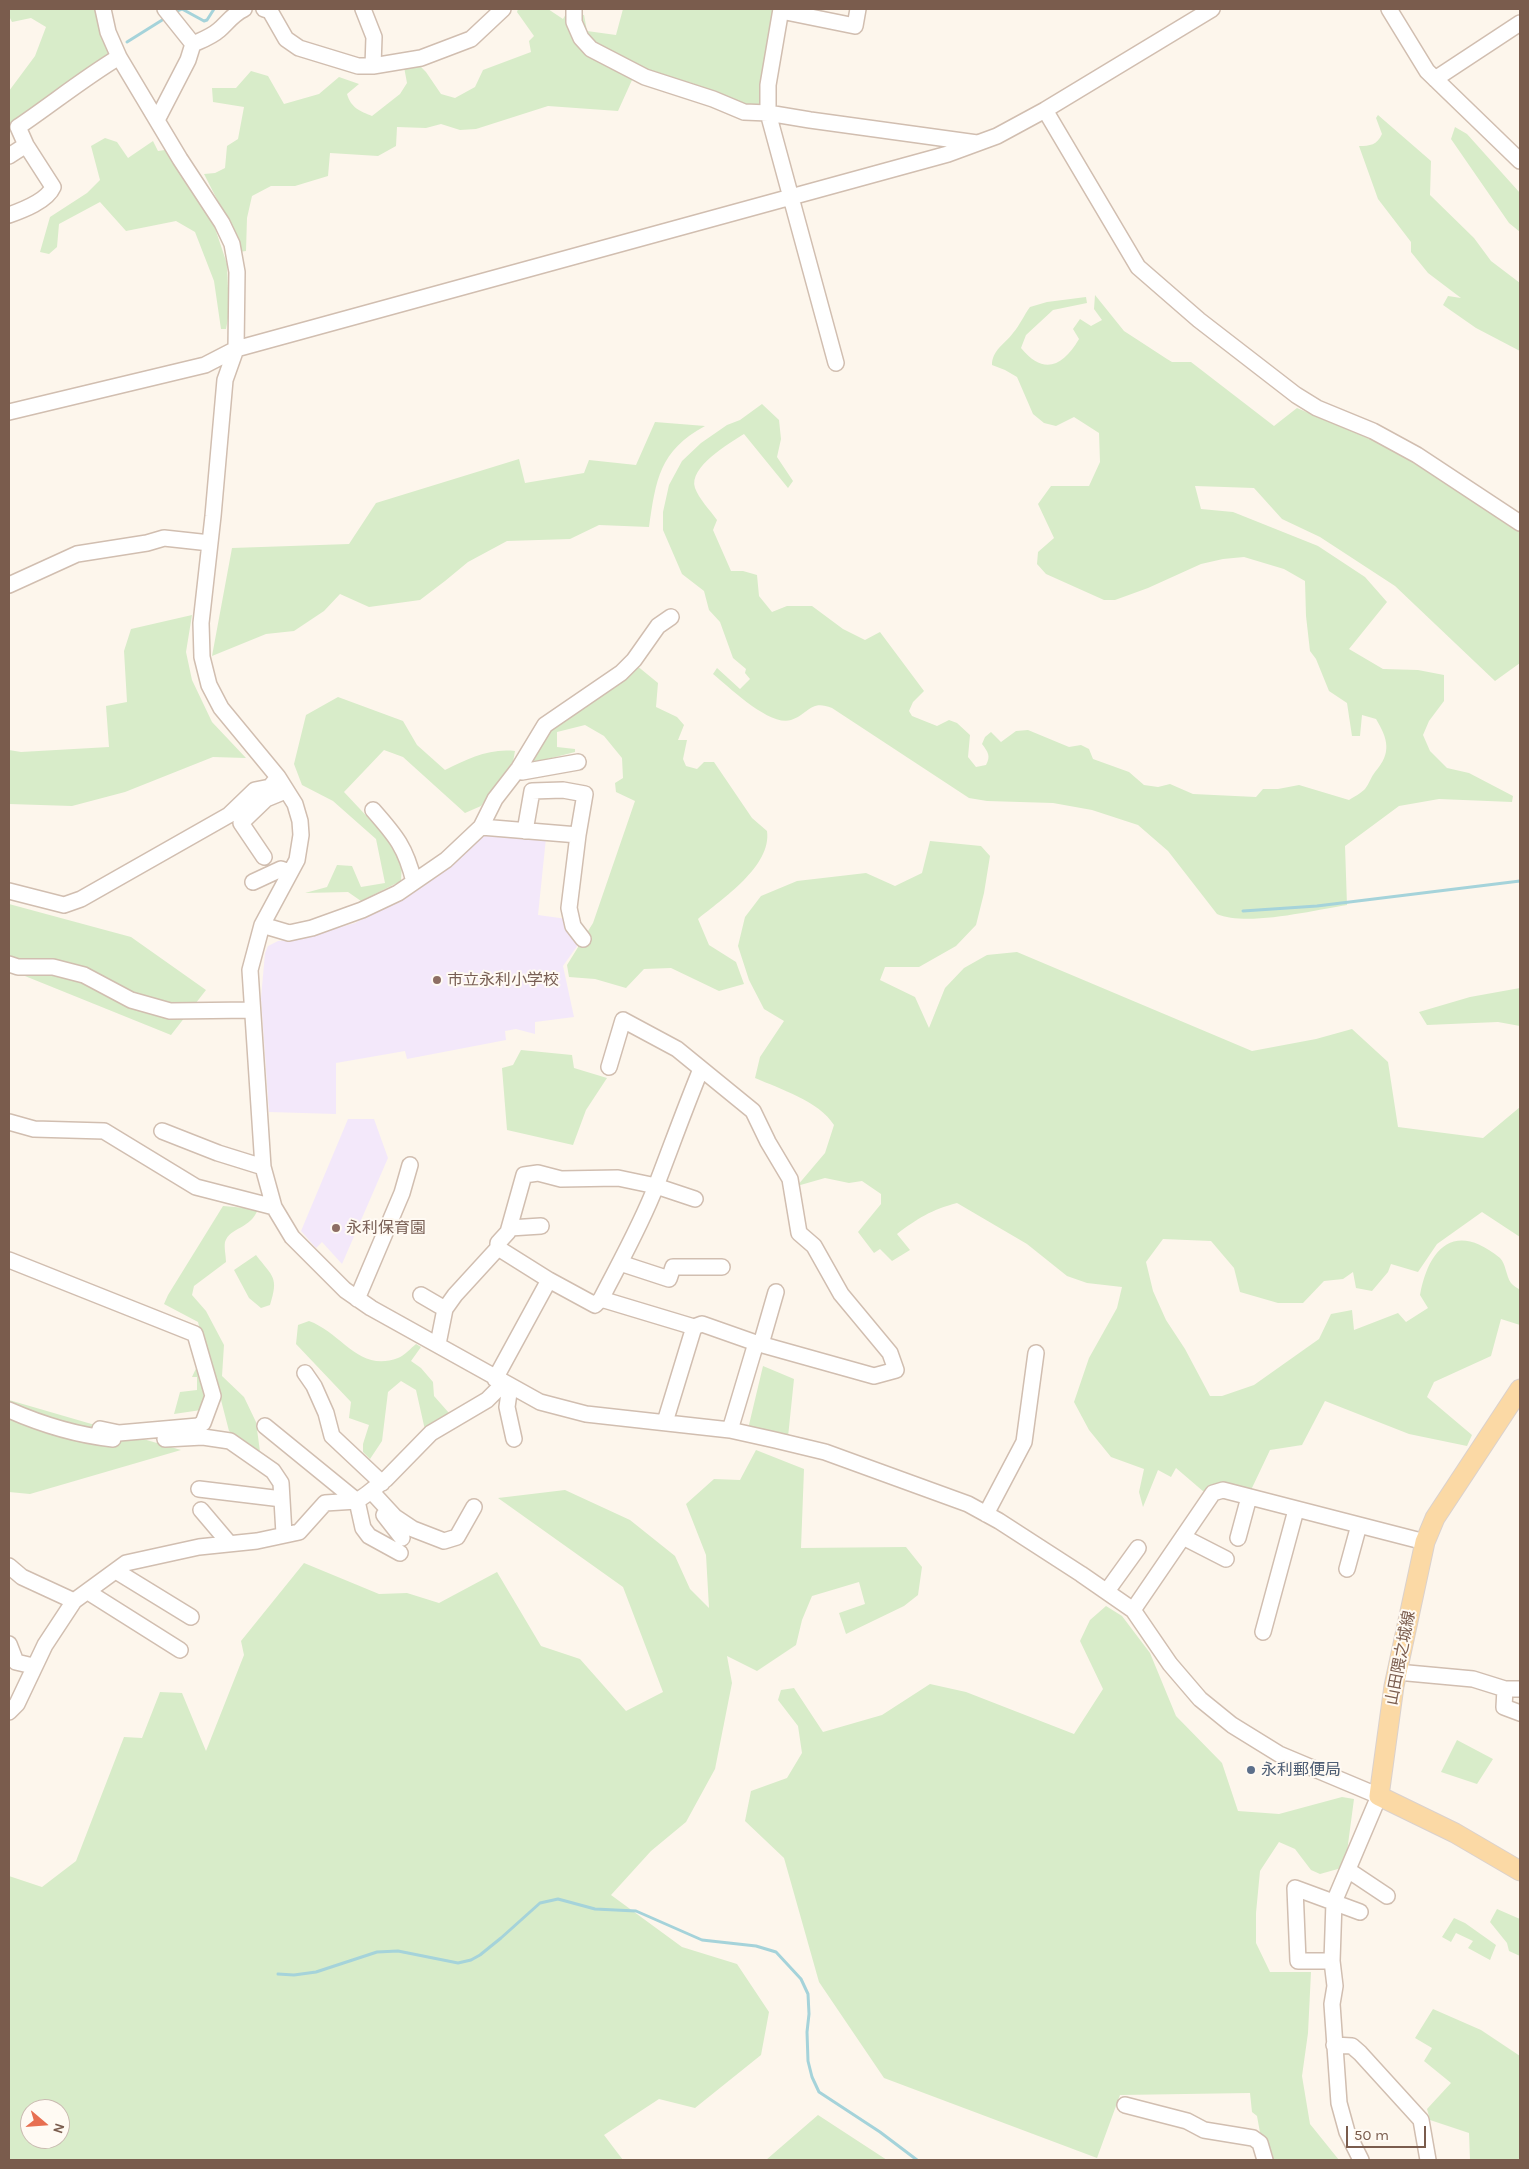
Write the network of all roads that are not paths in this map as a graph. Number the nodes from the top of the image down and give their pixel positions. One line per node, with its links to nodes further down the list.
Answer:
1 (102, 9): 14 (street)
2 (244, 9): 13 (street)
3 (363, 9): 15 (street)
4 (574, 9): 18 (street)
5 (858, 9): 9 (street)
6 (1212, 9): 17 (street)
7 (1389, 9): 16 (street)
8 (272, 10): 15 (street)
9 (781, 10): 18 (street)
10 (169, 11): 13 (street)
11 (494, 11): 15 (street)
12 (1520, 23): 16 (street)
13 (193, 44): 19 (street)
14 (119, 57): 19 (street); 21 (street)
15 (373, 66)
16 (1435, 79): 23 (street)
17 (1045, 110): 20 (street); 29 (street)
18 (768, 112): 20 (street); 24 (street)
19 (157, 120): 26 (street)
20 (978, 143): 24 (street)
21 (26, 145): 22 (street); 25 (street)
22 (9, 156)
23 (1520, 161)
24 (790, 196): 26 (street); 27 (street)
25 (9, 215)
26 (236, 349): 28 (street); 30 (street)
27 (836, 363)
28 (9, 412)
29 (1520, 523)
30 (210, 543): 31 (street); 35 (street)
31 (9, 585)
32 (671, 617): 34 (street)
33 (578, 762): 34 (street)
34 (520, 770): 37 (street); 39 (street)
35 (278, 777): 36 (street); 46 (street)
36 (287, 790): 42 (street); 43 (street)
37 (532, 790): 40 (street); 41 (street)
38 (373, 810): 45 (street)
39 (481, 826): 40 (street); 45 (street)
40 (525, 831): 41 (street)
41 (578, 836): 48 (street)
42 (264, 857)
43 (290, 872): 44 (street); 47 (street)
44 (254, 882)
45 (414, 882): 47 (street)
46 (9, 891)
47 (262, 925): 50 (street)
48 (584, 939)
49 (9, 964): 50 (street)
50 (252, 1010): 56 (street)
51 (608, 1067): 52 (street)
52 (701, 1069): 57 (street); 74 (street)
53 (9, 1122): 59 (street)
54 (162, 1131): 56 (street)
55 (410, 1165): 69 (street)
56 (263, 1167): 59 (street)
57 (656, 1186): 58 (street); 61 (street); 64 (street)
58 (695, 1199)
59 (274, 1207): 69 (street)
60 (541, 1226): 61 (street)
61 (510, 1228): 62 (street)
62 (498, 1248): 66 (street); 71 (street)
63 (9, 1260): 82 (street)
64 (620, 1263): 65 (street); 70 (street)
65 (722, 1267)
66 (549, 1280): 70 (street); 77 (street)
67 (776, 1292): 74 (street)
68 (421, 1295): 71 (street)
69 (357, 1298): 73 (street)
70 (601, 1299): 72 (street)
71 (446, 1309): 73 (street)
72 (694, 1327): 74 (street); 80 (street)
73 (438, 1344): 77 (street)
74 (759, 1344): 83 (street)
75 (1036, 1353): 92 (street)
76 (305, 1373): 86 (street)
77 (503, 1382): 80 (street); 84 (street); 86 (street)
78 (1517, 1399): 97 (main road, 山田隈之城線)
79 (9, 1410): 88 (street)
80 (665, 1422): 83 (street)
81 (266, 1426): 86 (street)
82 (100, 1429)
83 (730, 1430): 92 (street)
84 (514, 1439)
85 (199, 1489): 88 (street)
86 (369, 1492): 86 (street); 89 (street); 94 (street)
87 (1249, 1497): 91 (street); 95 (street); 96 (street)
88 (282, 1499): 94 (street)
89 (474, 1507)
90 (201, 1510): 98 (street)
91 (1296, 1510): 93 (street); 109 (street)
92 (986, 1514): 104 (street)
93 (1359, 1525): 97 (street); 102 (street)
94 (284, 1534): 98 (street)
95 (1183, 1537): 100 (street); 107 (street)
96 (1238, 1538)
97 (1425, 1542): 113 (main road, 山田隈之城線)
98 (229, 1543): 103 (street)
99 (1138, 1548): 104 (street)
100 (1226, 1559)
101 (9, 1566): 106 (street)
102 (1347, 1569)
103 (116, 1571): 105 (street); 108 (street)
104 (1107, 1591): 107 (street)
105 (88, 1592): 106 (street); 111 (street)
106 (74, 1602): 112 (street)
107 (1133, 1610): 118 (street)
108 (191, 1617)
109 (1263, 1632)
110 (9, 1644): 112 (street)
111 (180, 1650)
112 (33, 1666): 116 (street)
113 (1397, 1672): 114 (street); 118 (main road, 山田隈之城線)
114 (1505, 1689): 115 (street); 117 (street)
115 (1520, 1689)
116 (9, 1712)
117 (1520, 1713)
118 (1379, 1796): 119 (main road); 120 (street)
119 (1519, 1866)
120 (1348, 1870): 121 (street); 122 (street)
121 (1387, 1896)
122 (1334, 1902): 123 (street); 124 (street); 124 (street)
123 (1360, 1912)
124 (1332, 1961): 125 (street)
125 (1334, 2045): 128 (street); 129 (street)
126 (1125, 2105): 127 (street)
127 (1265, 2160)
128 (1360, 2160)
129 (1428, 2160)

